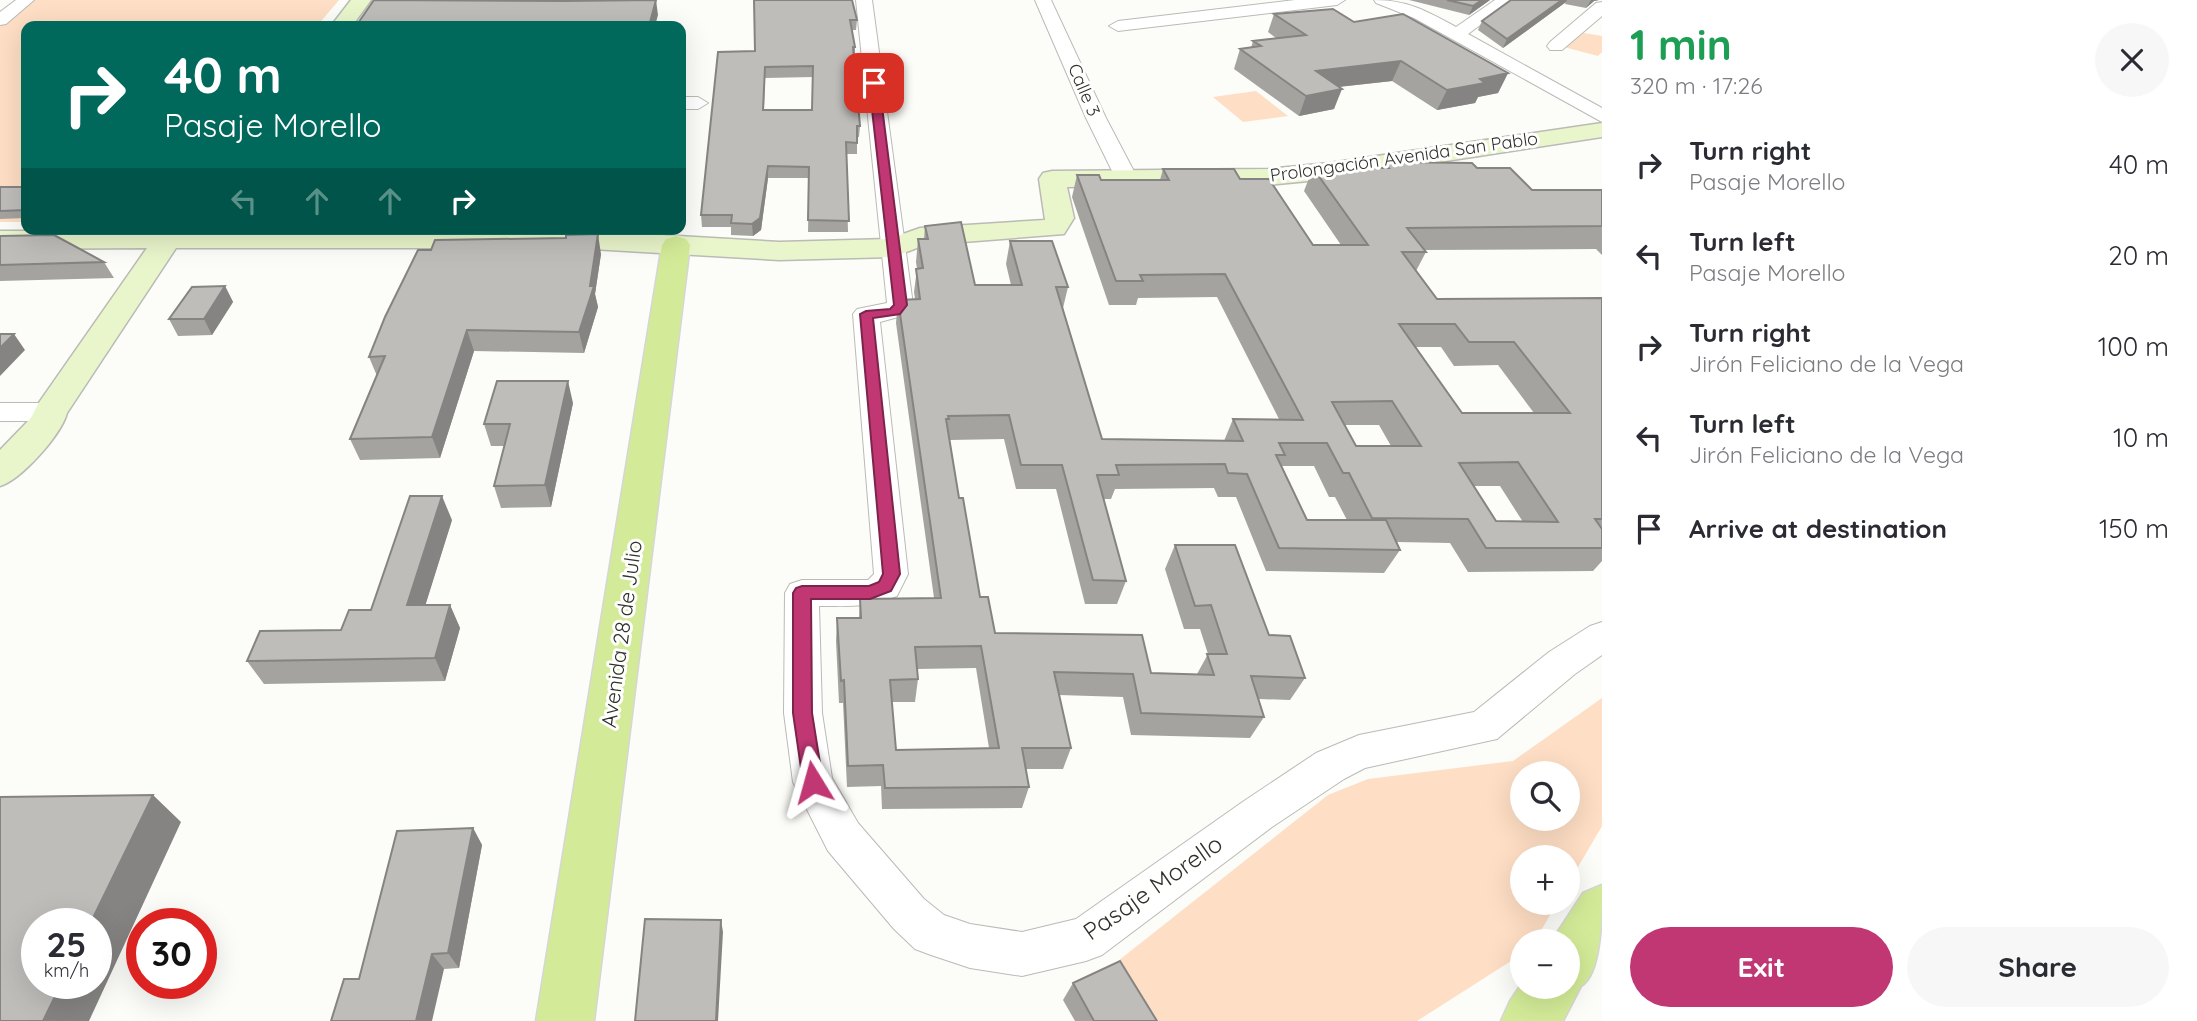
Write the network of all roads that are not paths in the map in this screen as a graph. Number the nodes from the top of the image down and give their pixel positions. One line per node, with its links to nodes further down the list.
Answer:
1 (26, 0): 11 (street)
2 (864, 0): 24 (street)
3 (1043, 0): 20 (street, Calle 3)
4 (1338, 0): 7 (street)
5 (1382, 0): 15 (street)
6 (1506, 0): 15 (street)
7 (1295, 2): 13 (street)
8 (359, 3): 9 (street); 12 (street)
9 (383, 7)
10 (1600, 11): 14 (street)
11 (0, 20)
12 (345, 21)
13 (1118, 26)
14 (1579, 29): 16 (street); 17 (street)
15 (1457, 34): 18 (street)
16 (1602, 35)
17 (1556, 46)
18 (1602, 116)
19 (1602, 130): 20 (street, Prolongación Avenida San Pablo)
20 (1127, 178): 24 (street, Prolongación Avenida San Pablo)
21 (170, 235): 22 (street, Prolongación Avenida San Pablo); 23 (street, Prolongación Avenida San Pablo); 26 (street)
22 (648, 238): 24 (street, Prolongación Avenida San Pablo); 32 (main road, Avenida 28 de Julio)
23 (0, 240)
24 (893, 248): 28 (street, Pasaje Morello)
25 (0, 412): 26 (street)
26 (50, 412): 27 (street)
27 (0, 473)
28 (1602, 636)
29 (1602, 912): 30 (main road)
30 (1580, 946)
31 (1545, 999): 33 (main road)
32 (565, 1021)
33 (1530, 1021)

